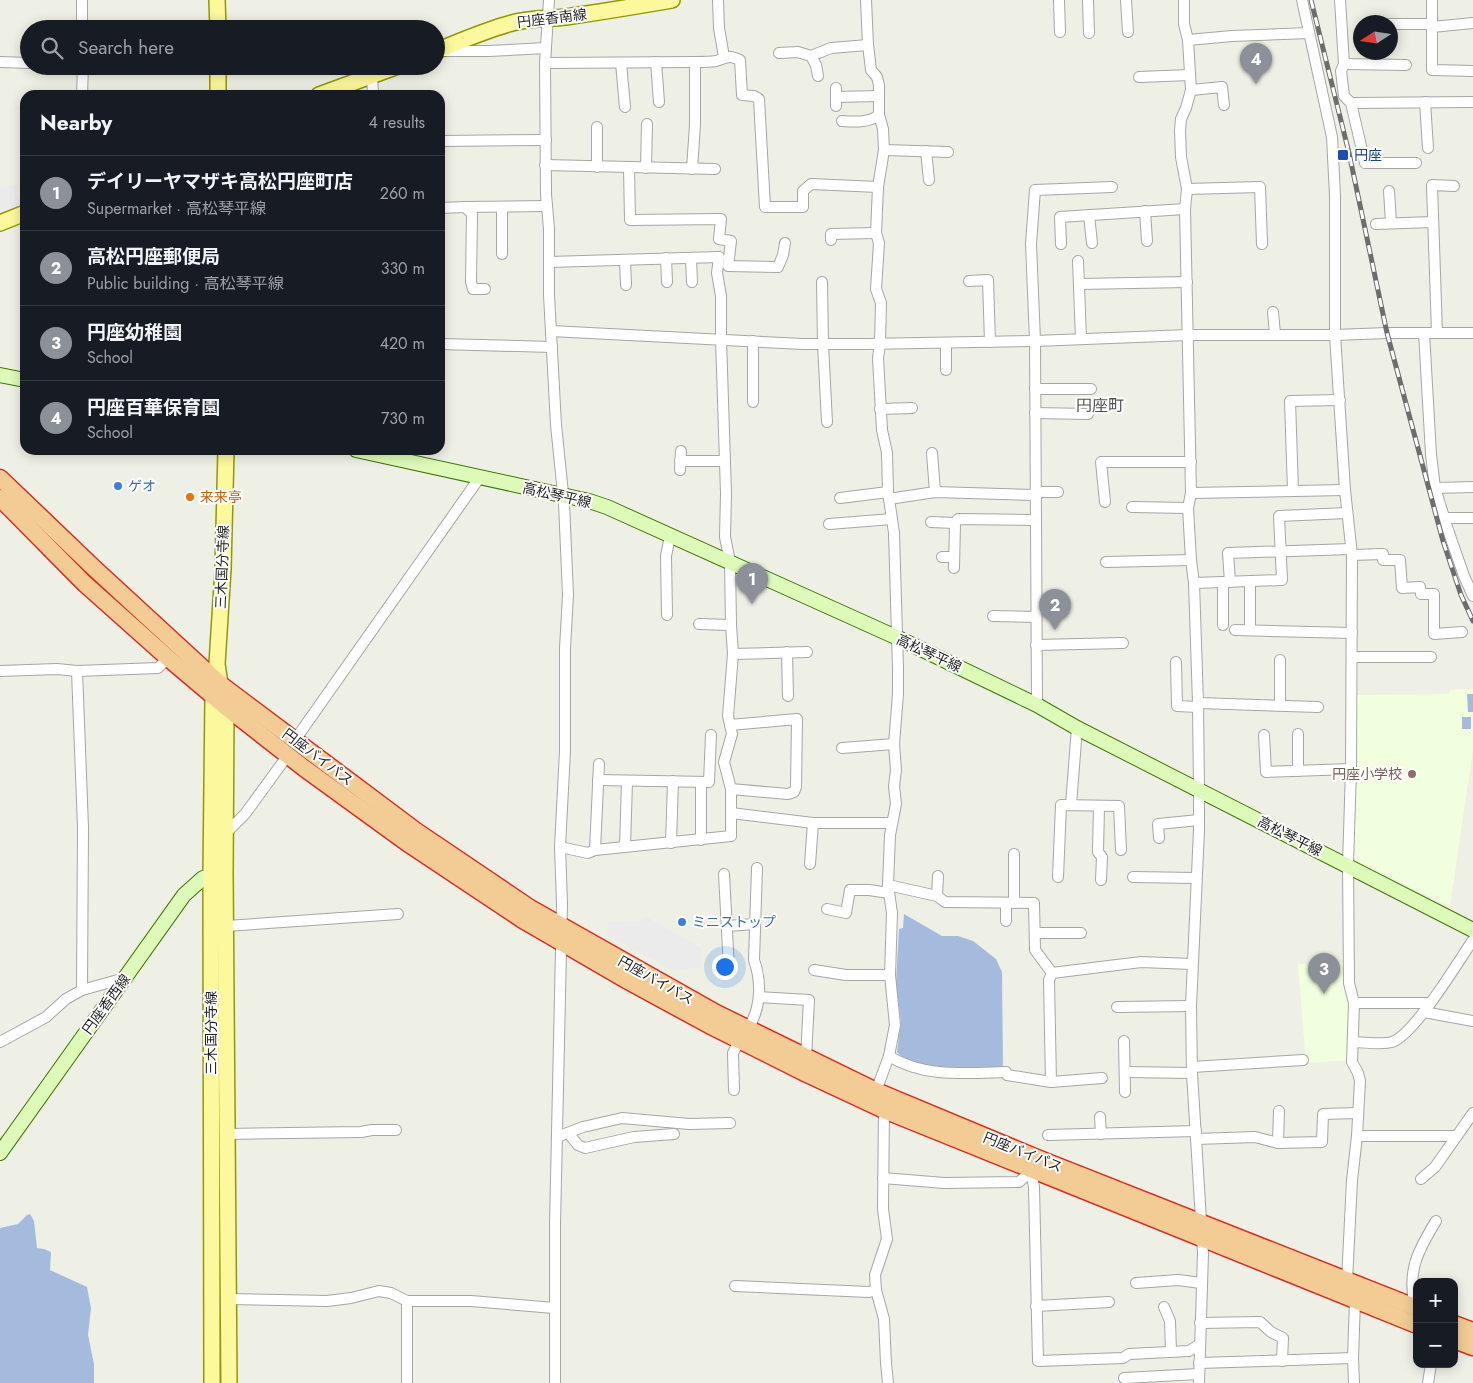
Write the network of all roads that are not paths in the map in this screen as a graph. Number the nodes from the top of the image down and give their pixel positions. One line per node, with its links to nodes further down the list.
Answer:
1 (82, 0): 16 (street)
2 (217, 0): 17 (main road)
3 (549, 0): 15 (street)
4 (672, 0): 14 (main road, 円座香南線)
5 (718, 0): 32 (street)
6 (866, 0): 26 (street)
7 (1059, 0): 21 (street)
8 (1088, 0): 23 (street)
9 (1126, 0): 22 (street)
10 (1184, 0): 25 (street)
11 (1302, 0): 24 (street)
12 (1340, 0): 39 (street)
13 (1432, 0): 20 (street)
14 (633, 3): 15 (main road, 円座香南線)
15 (548, 18): 27 (main road, 円座香南線); 28 (street)
16 (82, 20)
17 (218, 20)
18 (1473, 23): 20 (street)
19 (1398, 24): 20 (street)
20 (1432, 26): 41 (street)
21 (1060, 32)
22 (1128, 32)
23 (1089, 33)
24 (1309, 34): 25 (street); 124 (street)
25 (1188, 40): 46 (street)
26 (868, 45): 31 (street); 53 (street)
27 (445, 48)
28 (546, 48): 29 (street); 37 (street)
29 (445, 51)
30 (779, 53): 31 (street)
31 (811, 56): 45 (street)
32 (724, 57): 35 (street); 81 (street)
33 (0, 62): 36 (street)
34 (656, 62): 35 (street); 38 (street); 55 (street)
35 (695, 62): 76 (street)
36 (20, 63)
37 (545, 63): 38 (street); 65 (street)
38 (621, 63): 60 (street)
39 (1344, 64): 40 (street); 56 (street)
40 (1406, 66)
41 (1473, 70)
42 (83, 75): 48 (street)
43 (218, 75): 49 (main road)
44 (372, 76): 50 (main road); 51 (street)
45 (818, 76)
46 (1190, 76): 47 (street); 52 (street)
47 (1140, 77)
48 (82, 90)
49 (218, 90)
50 (344, 90)
51 (373, 90)
52 (1191, 90): 59 (street); 82 (street)
53 (879, 96): 54 (street); 61 (street)
54 (836, 97)
55 (659, 102)
56 (1351, 102): 57 (street); 71 (street)
57 (1425, 102): 58 (street); 67 (street)
58 (1473, 102)
59 (1224, 105)
60 (625, 108)
61 (880, 115): 62 (street); 68 (street)
62 (842, 121)
63 (647, 124): 75 (street)
64 (597, 127): 73 (street)
65 (546, 140): 66 (street); 72 (street)
66 (445, 142)
67 (1428, 148)
68 (884, 150): 69 (street); 81 (street)
69 (926, 151): 70 (street); 78 (street)
70 (948, 152)
71 (1416, 163)
72 (545, 165): 73 (street); 84 (street)
73 (597, 167): 74 (street)
74 (629, 168): 75 (street); 100 (street)
75 (646, 168): 76 (street)
76 (692, 169): 77 (street)
77 (715, 169)
78 (930, 180)
79 (1112, 186): 128 (street)
80 (1454, 186): 92 (street)
81 (878, 187): 96 (street)
82 (1187, 189): 88 (street); 102 (street)
83 (1389, 191): 94 (street)
84 (547, 206): 86 (street); 108 (street)
85 (465, 207): 86 (street); 87 (street); 116 (street)
86 (502, 207): 103 (street)
87 (445, 208)
88 (1185, 209): 89 (street); 113 (street)
89 (1145, 211): 91 (street); 98 (street)
90 (20, 215): 93 (main road)
91 (1089, 215): 99 (street); 101 (street)
92 (1433, 222): 94 (street); 120 (street)
93 (0, 223)
94 (1391, 223): 95 (street)
95 (1376, 224)
96 (876, 233): 97 (street); 133 (street)
97 (831, 240)
98 (1147, 241)
99 (1092, 243)
100 (785, 244)
101 (1061, 244)
102 (1262, 244)
103 (502, 254)
104 (666, 258): 105 (street); 106 (street); 110 (street)
105 (691, 258): 111 (street); 125 (street)
106 (625, 260): 108 (street); 115 (street)
107 (1078, 261): 114 (street)
108 (549, 262): 118 (street)
109 (970, 281): 129 (street)
110 (667, 282)
111 (692, 282)
112 (822, 282): 132 (street)
113 (1187, 282): 114 (street); 123 (street)
114 (1079, 284): 126 (street)
115 (626, 285)
116 (485, 289)
117 (1273, 312): 122 (street)
118 (551, 331): 125 (street); 134 (street)
119 (1424, 333): 120 (street); 124 (street); 155 (street)
120 (1436, 333): 121 (street)
121 (1473, 333)
122 (1275, 334): 123 (street); 124 (street)
123 (1188, 335): 126 (street); 152 (street)
124 (1335, 335): 140 (street)
125 (721, 339): 127 (street); 151 (street)
126 (1080, 339): 128 (street)
127 (754, 341): 132 (street); 141 (street)
128 (1036, 341): 129 (street); 138 (street)
129 (990, 342): 130 (street)
130 (946, 343): 133 (street); 135 (street)
131 (445, 344): 134 (street)
132 (823, 344): 133 (street); 146 (street)
133 (880, 344): 143 (street)
134 (552, 347): 163 (street)
135 (946, 370)
136 (0, 375): 137 (main road)
137 (20, 379)
138 (1035, 389): 139 (street); 144 (street)
139 (1091, 389)
140 (1340, 400): 157 (street); 160 (street)
141 (753, 402)
142 (912, 408): 143 (street)
143 (880, 409): 164 (street)
144 (1035, 413): 145 (street); 162 (street)
145 (1088, 414)
146 (827, 422)
147 (932, 453): 158 (street)
148 (226, 455): 214 (main road, 三木国分寺線)
149 (400, 455): 153 (main road, 高松琴平線)
150 (681, 461): 151 (street)
151 (724, 461): 184 (street)
152 (1191, 462): 161 (street); 167 (street)
153 (480, 477): 163 (main road, 高松琴平線); 226 (street)
154 (0, 478): 214 (highway, 円座バイパス)
155 (1435, 488): 156 (street); 171 (street)
156 (1473, 488)
157 (1345, 490): 160 (street); 170 (street)
158 (935, 492): 162 (street); 164 (street)
159 (1058, 492): 162 (street)
160 (1294, 492): 161 (street)
161 (1191, 493): 169 (street)
162 (1035, 494): 174 (street)
163 (563, 495): 178 (main road, 高松琴平線); 249 (street)
164 (889, 496): 166 (street); 173 (street)
165 (0, 498): 209 (highway, 円座バイパス)
166 (840, 498)
167 (1105, 502)
168 (1132, 507): 169 (street)
169 (1188, 508): 183 (street)
170 (1347, 513): 179 (street); 180 (street)
171 (1444, 518): 172 (street); 190 (street)
172 (1473, 518)
173 (892, 519): 177 (street); 201 (street)
174 (1035, 520): 176 (street); 193 (street)
175 (931, 522): 176 (street)
176 (955, 523): 182 (street)
177 (829, 524)
178 (670, 536): 184 (main road, 高松琴平線); 191 (street)
179 (1280, 551): 180 (street); 187 (street); 188 (street)
180 (1352, 552): 199 (street); 200 (street)
181 (942, 557): 182 (street)
182 (954, 557): 186 (street)
183 (1191, 560): 185 (street); 189 (street)
184 (730, 562): 195 (street); 201 (main road, 高松琴平線)
185 (1106, 562)
186 (954, 568)
187 (1226, 582): 188 (street); 189 (street); 196 (street)
188 (1250, 582): 198 (street)
189 (1194, 583): 217 (street)
190 (1473, 596)
191 (667, 615)
192 (994, 616): 193 (street)
193 (1036, 617): 203 (street)
194 (699, 624): 195 (street)
195 (731, 625): 206 (street)
196 (1223, 625)
197 (1235, 630): 198 (street)
198 (1250, 630): 199 (street)
199 (1352, 632): 207 (street)
200 (1462, 632)
201 (898, 638): 216 (main road, 高松琴平線); 227 (street)
202 (1122, 643): 203 (street)
203 (1036, 645): 216 (street)
204 (788, 652): 205 (street); 206 (street); 215 (street)
205 (807, 652)
206 (733, 654): 221 (street)
207 (1352, 657): 208 (street); 231 (street)
208 (1431, 657)
209 (168, 658): 213 (street); 214 (highway, 円座バイパス)
210 (1280, 660): 218 (street)
211 (1176, 662): 217 (street)
212 (0, 671): 213 (street)
213 (77, 671): 284 (street)
214 (217, 690): 219 (highway, 円座バイパス); 226 (highway, 円座バイパス); 258 (main road, 三木国分寺線)
215 (788, 696)
216 (1037, 705): 222 (main road, 高松琴平線)
217 (1198, 705): 218 (street); 238 (street)
218 (1280, 705): 220 (street)
219 (226, 707): 229 (highway, 円座バイパス); 245 (main road, 三木国分寺線)
220 (1318, 707)
221 (730, 725): 237 (street); 237 (street)
222 (1077, 728): 238 (main road, 高松琴平線); 239 (street)
223 (1298, 734): 232 (street)
224 (711, 735): 236 (street)
225 (1264, 735): 232 (street)
226 (295, 740): 276 (highway, 円座バイパス)
227 (894, 744): 228 (street); 244 (street)
228 (842, 748)
229 (288, 755): 245 (street); 276 (highway, 円座バイパス)
230 (599, 764): 233 (street)
231 (1351, 769): 232 (street); 255 (street)
232 (1298, 771)
233 (598, 780): 234 (street); 251 (street)
234 (627, 781): 235 (street); 250 (street)
235 (674, 781): 236 (street); 248 (street)
236 (701, 782): 247 (street)
237 (730, 789): 241 (street)
238 (1199, 790): 242 (street); 255 (main road, 高松琴平線)
239 (1071, 805): 240 (street); 260 (street)
240 (1099, 806): 252 (street); 263 (street)
241 (731, 813): 243 (street); 247 (street)
242 (1199, 820): 246 (street); 262 (street)
243 (813, 823): 244 (street); 254 (street)
244 (891, 823): 264 (street)
245 (225, 834): 258 (main road, 三木国分寺線)
246 (1159, 838)
247 (701, 840): 248 (street)
248 (671, 843): 250 (street)
249 (560, 847): 251 (street); 276 (street)
250 (625, 847): 251 (street)
251 (595, 850)
252 (1121, 850)
253 (1014, 854): 266 (street)
254 (810, 864)
255 (1348, 865): 273 (main road, 高松琴平線); 286 (street)
256 (757, 868): 270 (street)
257 (724, 874): 272 (street)
258 (218, 875): 271 (main road, 三木国分寺線); 283 (main road, 円座香西線); 359 (main road, 三木国分寺線)
259 (938, 876): 265 (street)
260 (1058, 877)
261 (1133, 877): 262 (street)
262 (1196, 878): 278 (street)
263 (1101, 880)
264 (889, 889): 265 (street); 267 (street); 282 (street)
265 (937, 896): 266 (street)
266 (1010, 903): 269 (street); 274 (street)
267 (827, 909)
268 (398, 914): 271 (street)
269 (1006, 921)
270 (755, 924): 272 (street); 285 (street)
271 (226, 926): 314 (main road, 三木国分寺線)
272 (727, 926): 279 (street)
273 (1473, 930)
274 (1035, 933): 275 (street); 281 (street)
275 (1081, 933)
276 (561, 934): 292 (highway, 円座バイパス); 321 (street)
277 (1473, 940): 287 (street)
278 (1192, 964): 281 (street); 288 (street)
279 (729, 968)
280 (814, 970): 282 (street)
281 (1052, 973): 302 (street)
282 (890, 976): 296 (street)
283 (124, 978): 284 (street); 323 (main road, 円座香西線)
284 (82, 990): 294 (street)
285 (759, 997): 292 (street); 297 (street)
286 (1354, 1003): 287 (street); 295 (street)
287 (1430, 1003): 290 (street)
288 (1191, 1006): 289 (street); 299 (street)
289 (1117, 1007)
290 (1424, 1012): 291 (street); 295 (street)
291 (1473, 1021)
292 (744, 1035): 297 (highway, 円座バイパス); 303 (street); 306 (highway, 円座バイパス)
293 (1124, 1041): 300 (street)
294 (0, 1042)
295 (1353, 1042): 308 (street)
296 (889, 1056): 302 (street); 304 (street)
297 (806, 1058): 304 (highway, 円座バイパス)
298 (1303, 1060): 299 (street)
299 (1192, 1070): 300 (street); 318 (street)
300 (1125, 1072): 305 (street)
301 (1102, 1078): 302 (street)
302 (1051, 1082)
303 (734, 1090)
304 (876, 1091): 306 (street); 324 (highway, 円座バイパス)
305 (1125, 1092)
306 (884, 1110): 324 (highway, 円座バイパス); 325 (street)
307 (1279, 1111): 322 (street)
308 (1358, 1113): 319 (street); 322 (street)
309 (1473, 1113): 320 (street)
310 (1100, 1117): 316 (street)
311 (730, 1123): 313 (street)
312 (396, 1130): 314 (street)
313 (568, 1133): 315 (street); 321 (street)
314 (227, 1134): 337 (main road, 三木国分寺線)
315 (674, 1134)
316 (1101, 1134): 317 (street); 318 (street)
317 (1048, 1135)
318 (1196, 1135): 322 (street); 328 (street)
319 (1357, 1136): 320 (street); 331 (street)
320 (1457, 1136): 326 (street)
321 (557, 1137): 344 (street)
322 (1278, 1143)
323 (0, 1153)
324 (1034, 1164): 325 (street); 328 (highway, 円座バイパス); 341 (street)
325 (883, 1178): 335 (street)
326 (1421, 1179)
327 (1436, 1221): 330 (street)
328 (1202, 1231): 331 (highway, 円座バイパス); 333 (street); 338 (highway, 円座バイパス)
329 (1413, 1278): 336 (street)
330 (1413, 1278)
331 (1347, 1281): 343 (highway, 円座バイパス)
332 (1136, 1283): 333 (street)
333 (1201, 1283): 345 (street)
334 (735, 1286): 335 (street)
335 (876, 1290): 363 (street)
336 (1413, 1297)
337 (228, 1300): 339 (street); 360 (main road, 三木国分寺線)
338 (1355, 1300): 346 (highway, 円座バイパス); 353 (street)
339 (407, 1301): 344 (street); 361 (street)
340 (1109, 1302): 341 (street)
341 (1036, 1306): 352 (street)
342 (1164, 1307): 352 (street)
343 (1413, 1307)
344 (554, 1308): 362 (street)
345 (1200, 1323): 350 (street); 354 (street)
346 (1413, 1323)
347 (1458, 1325): 348 (highway)
348 (1473, 1331)
349 (1458, 1341): 351 (highway)
350 (1200, 1344): 352 (street); 355 (street)
351 (1473, 1347)
352 (1171, 1352)
353 (1352, 1358): 354 (street); 364 (street)
354 (1282, 1361): 355 (street)
355 (1199, 1363): 358 (street)
356 (1430, 1368): 365 (street)
357 (1124, 1378): 358 (street)
358 (1199, 1379)
359 (212, 1383)
360 (229, 1383)
361 (407, 1383)
362 (555, 1383)
363 (888, 1383)
364 (1354, 1383)
365 (1428, 1383)

